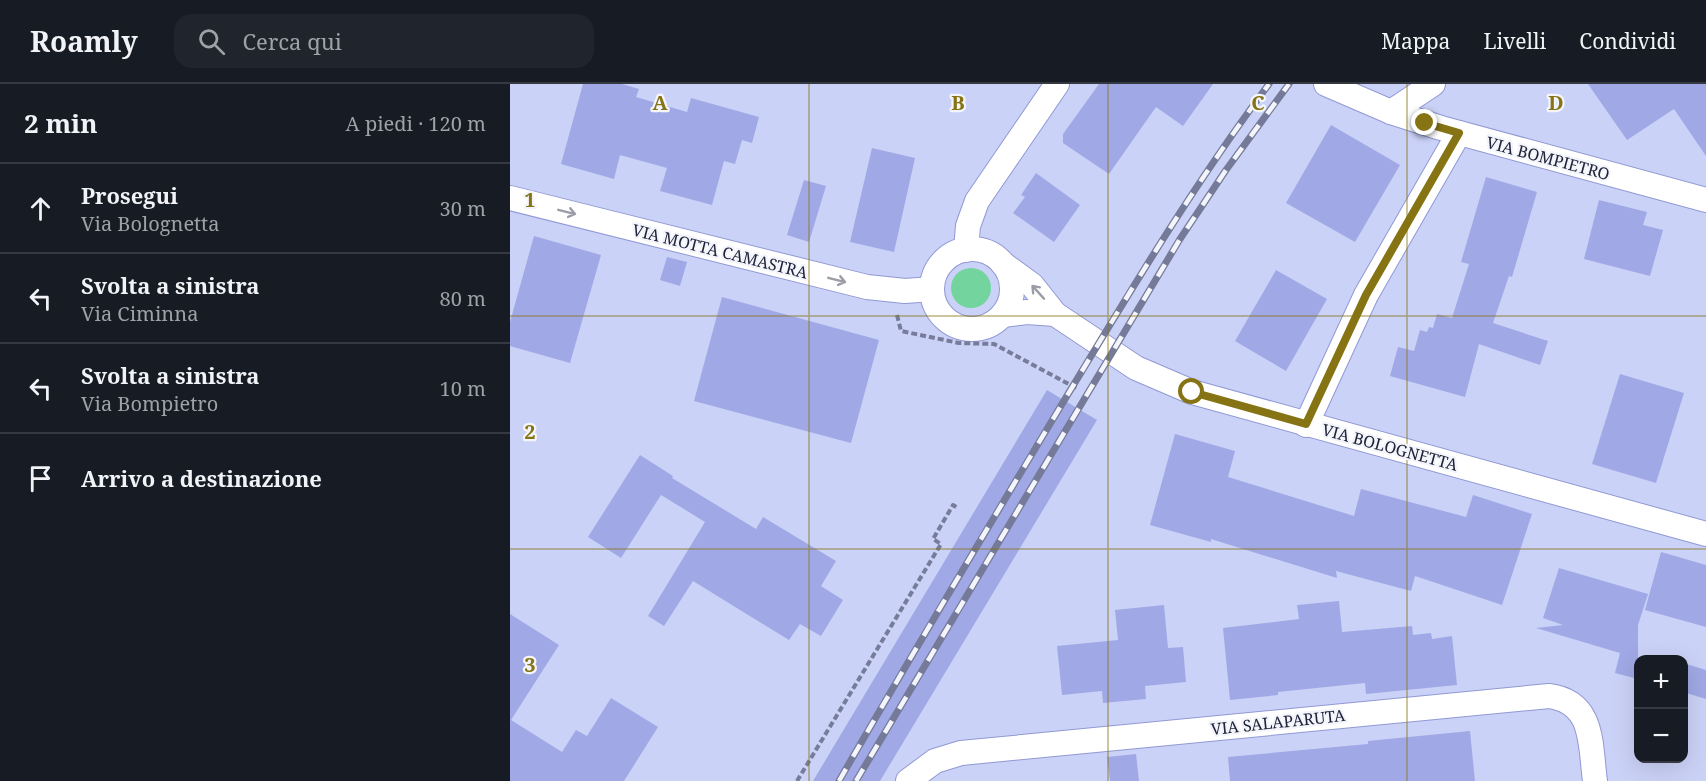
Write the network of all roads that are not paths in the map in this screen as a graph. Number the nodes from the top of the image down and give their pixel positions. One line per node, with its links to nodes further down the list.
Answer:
1 (1057, 84): 8 (street)
2 (1326, 84): 4 (street, VIA BOMPIETRO)
3 (1433, 84): 4 (street)
4 (1391, 112): 5 (street, VIA BOMPIETRO)
5 (1459, 133): 7 (street, VIA BOMPIETRO); 13 (street)
6 (510, 198): 10 (street, VIA MOTTA CAMASTRA, one-way to 10)
7 (1706, 200)
8 (966, 250): 9 (street); 10 (street)
9 (1003, 264): 11 (street, VIA BOLOGNETTA, one-way to 9); 12 (street)
10 (932, 289): 12 (street)
11 (1055, 314): 12 (street); 13 (street, VIA BOLOGNETTA)
12 (1003, 315)
13 (1306, 424): 14 (street, VIA BOLOGNETTA)
14 (1706, 534)
15 (908, 781): 16 (street, VIA SALAPARUTA)
16 (1595, 781)

